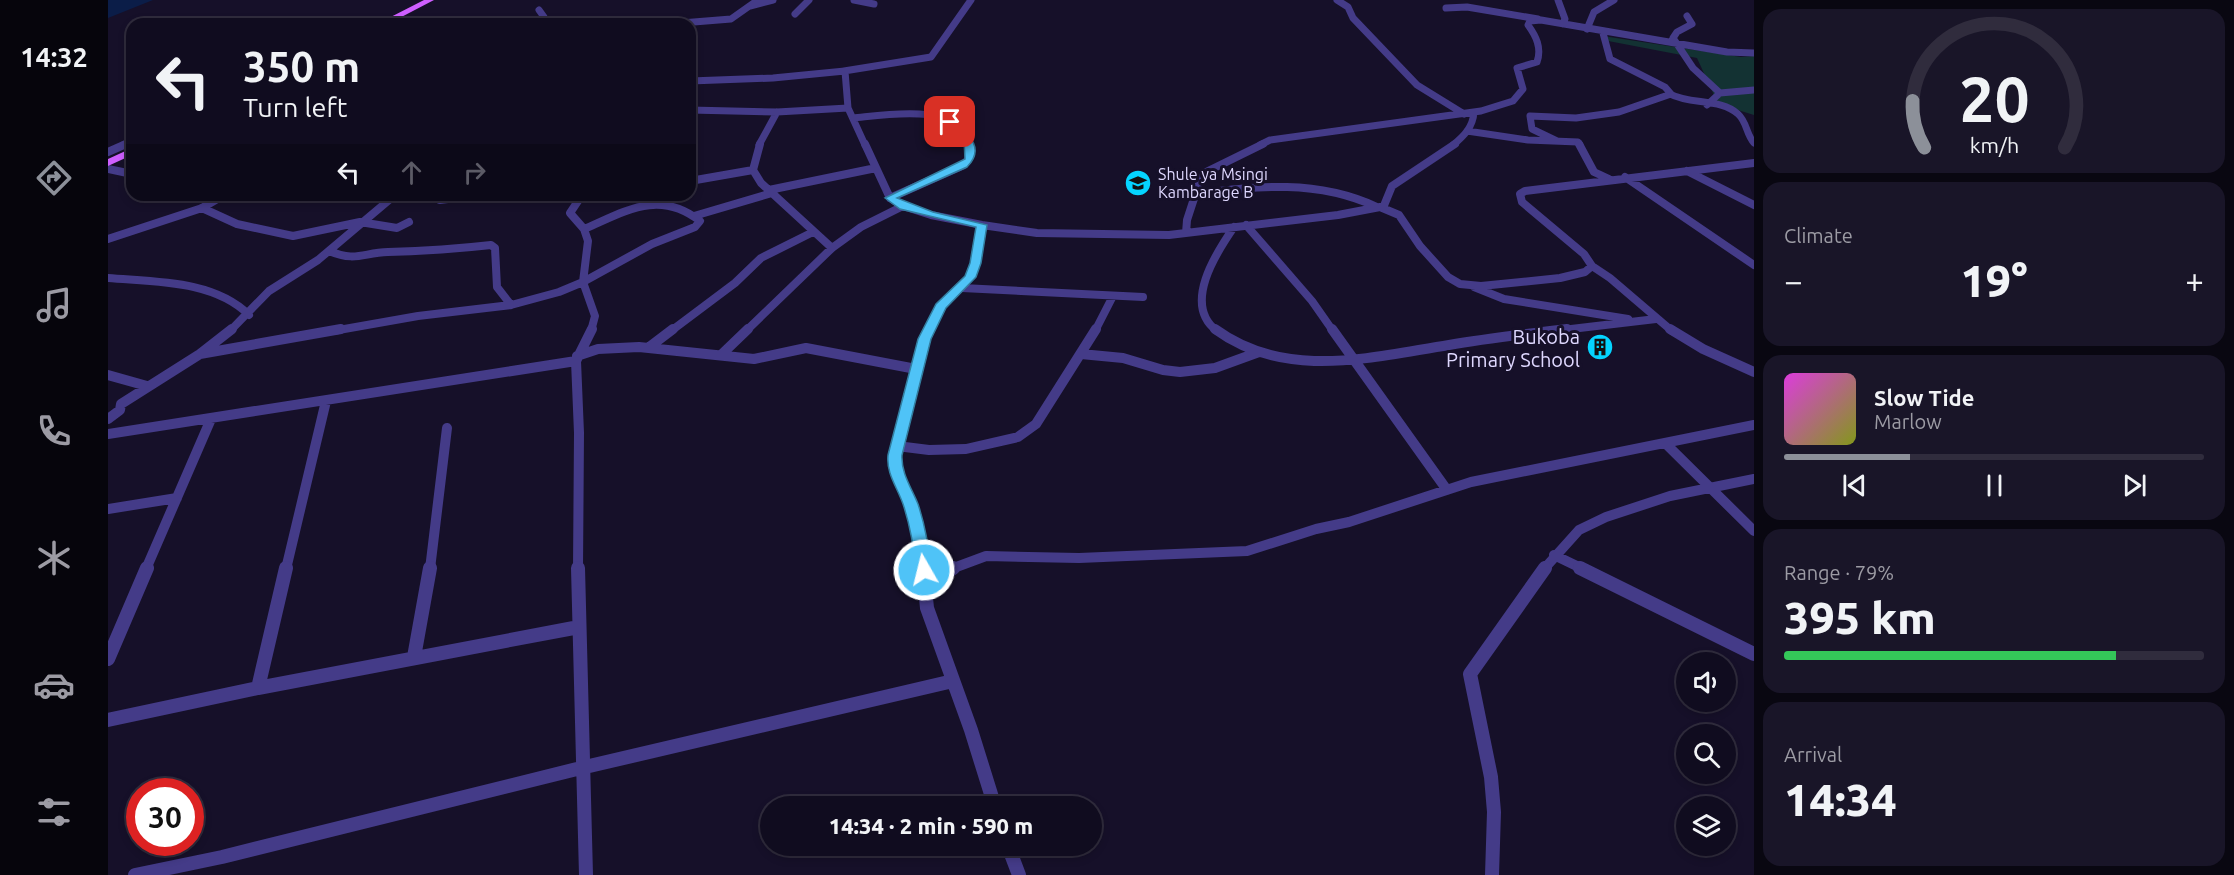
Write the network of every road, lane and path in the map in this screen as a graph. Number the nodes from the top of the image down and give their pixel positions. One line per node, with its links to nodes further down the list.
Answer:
1 (430, 0): 16 (main road)
2 (758, 0): 11 (street)
3 (773, 0): 11 (street)
4 (809, 0): 14 (street)
5 (854, 0): 10 (street)
6 (970, 0): 25 (street)
7 (1337, 0): 35 (street)
8 (1558, 0): 20 (street)
9 (1614, 0): 21 (street)
10 (873, 4)
11 (750, 6): 19 (street)
12 (1446, 8): 18 (street)
13 (539, 10): 17 (street)
14 (795, 14)
15 (1687, 16): 23 (street)
16 (393, 18)
17 (544, 18)
18 (1541, 20): 20 (street); 34 (street)
19 (696, 22)
20 (1563, 24): 21 (street)
21 (1587, 29): 22 (street)
22 (1603, 33): 23 (street); 29 (street)
23 (1676, 43): 24 (street); 28 (street)
24 (1754, 53)
25 (844, 71): 26 (street); 31 (street)
26 (696, 81)
27 (1754, 90): 28 (street)
28 (1720, 93): 30 (street)
29 (1670, 94): 30 (street); 38 (street)
30 (1707, 105): 39 (street)
31 (848, 108): 33 (street); 36 (street)
32 (696, 110): 33 (street)
33 (777, 112): 46 (street)
34 (1474, 112): 35 (street); 37 (street)
35 (1464, 114): 54 (street)
36 (853, 117): 45 (street); 55 (street)
37 (1467, 131): 38 (street); 61 (street)
38 (1557, 141): 51 (street)
39 (1754, 143)
40 (126, 144): 41 (street)
41 (108, 152)
42 (126, 156): 44 (main road)
43 (1754, 163): 47 (street)
44 (111, 168): 48 (street); 49 (street)
45 (876, 168): 53 (street); 55 (street)
46 (753, 170): 52 (street); 53 (street)
47 (1688, 171): 50 (street); 60 (street)
48 (126, 172)
49 (108, 175)
50 (1625, 177): 51 (street); 75 (street)
51 (1609, 179): 76 (street)
52 (696, 180)
53 (771, 192): 63 (street); 70 (street)
54 (1194, 194): 61 (street); 71 (street)
55 (890, 198): 59 (street)
56 (215, 201): 62 (street)
57 (387, 201): 64 (street)
58 (578, 201): 69 (street)
59 (903, 206): 66 (street); 73 (street)
60 (1754, 206)
61 (1380, 207): 67 (street); 79 (street)
62 (202, 208): 64 (street); 72 (street)
63 (694, 216): 69 (street); 78 (street)
64 (360, 222): 65 (street); 74 (street)
65 (409, 222)
66 (982, 225): 71 (street); 80 (street)
67 (1246, 225): 68 (street); 93 (street)
68 (1234, 227): 71 (street); 88 (street)
69 (584, 229): 78 (street)
70 (813, 232): 73 (street); 87 (street)
71 (1186, 233)
72 (108, 239)
73 (832, 248): 90 (street)
74 (329, 251): 83 (street); 84 (street)
75 (1754, 265)
76 (1592, 266): 79 (street); 85 (street)
77 (108, 278): 84 (street)
78 (583, 282): 83 (street); 92 (street)
79 (1472, 286): 86 (street)
80 (962, 288): 81 (street); 94 (street)
81 (1113, 296): 82 (street); 91 (street)
82 (1143, 297)
83 (511, 305): 89 (street)
84 (249, 315): 89 (street)
85 (1656, 319): 86 (street); 95 (street)
86 (1640, 321): 93 (street)
87 (648, 348): 90 (street); 92 (street)
88 (1259, 352): 91 (street); 93 (street)
89 (200, 354): 97 (street)
90 (722, 354): 94 (street)
91 (1081, 354): 105 (street)
92 (577, 358): 98 (street); 114 (street)
93 (1356, 361): 108 (street)
94 (916, 369): 105 (street)
95 (1754, 372)
96 (108, 375): 97 (street)
97 (147, 386): 99 (street)
98 (326, 401): 100 (street); 119 (street)
99 (108, 419)
100 (211, 419): 103 (street); 109 (street)
101 (1754, 425): 104 (street)
102 (447, 428): 116 (street)
103 (108, 434)
104 (1665, 443): 107 (street); 108 (street)
105 (897, 446): 113 (street)
106 (1754, 479): 107 (street)
107 (1708, 486): 111 (street); 112 (street)
108 (1447, 490): 113 (street)
109 (177, 498): 110 (street); 117 (street)
110 (108, 509)
111 (1754, 531)
112 (1554, 555): 115 (street); 127 (street)
113 (925, 588): 118 (street)
114 (579, 627): 116 (street); 121 (street)
115 (1754, 654)
116 (414, 657): 119 (street)
117 (108, 660)
118 (953, 681): 121 (street); 122 (street)
119 (258, 688): 120 (street)
120 (108, 720)
121 (585, 767): 124 (street); 125 (street)
122 (991, 796)
123 (1012, 856): 126 (street)
124 (135, 875)
125 (586, 875)
126 (1019, 875)
127 (1492, 875)

